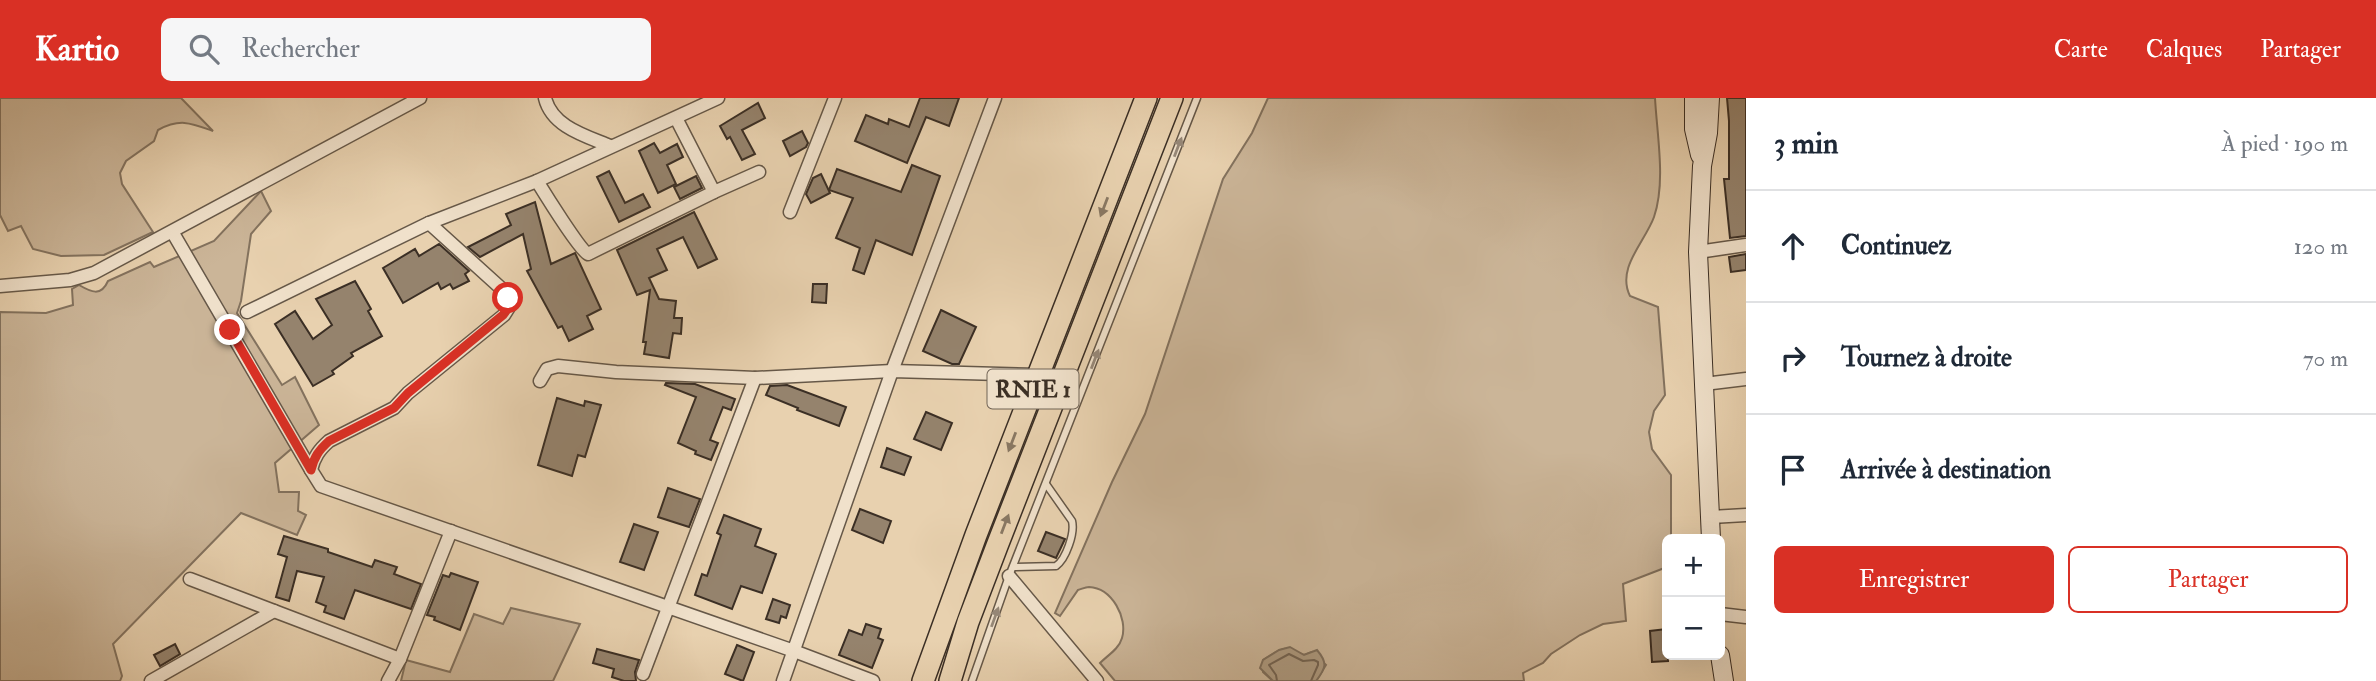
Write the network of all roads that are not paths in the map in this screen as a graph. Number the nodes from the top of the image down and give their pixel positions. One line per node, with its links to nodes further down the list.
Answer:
1 (420, 98): 19 (street)
2 (545, 98): 12 (street)
3 (718, 98): 11 (street)
4 (835, 98): 17 (street)
5 (995, 98): 24 (street)
6 (1146, 98): 25 (highway, RNIE 1, one-way to 25)
7 (1172, 98): 51 (highway, RNIE 1, one-way to 7)
8 (1197, 98): 31 (lane, one-way to 8)
9 (1694, 98): 13 (main road)
10 (1710, 98): 13 (main road)
11 (676, 118): 12 (street); 16 (street)
12 (610, 146): 15 (street)
13 (1702, 166): 21 (main road)
14 (760, 172): 16 (street)
15 (537, 181): 16 (street); 18 (street)
16 (714, 192)
17 (790, 212)
18 (429, 223): 23 (street); 30 (street)
19 (173, 233): 22 (street); 30 (street)
20 (1746, 245): 21 (street)
21 (1698, 252): 29 (main road)
22 (0, 286)
23 (247, 312)
24 (892, 371): 25 (street); 26 (street); 42 (street)
25 (1038, 375): 50 (highway, RNIE 1, one-way to 50)
26 (755, 378): 28 (street); 38 (street)
27 (1746, 379): 29 (street)
28 (540, 381)
29 (1703, 384): 33 (main road)
30 (311, 470): 34 (street)
31 (1046, 484): 36 (lane); 36 (lane)
32 (1746, 515): 33 (street)
33 (1711, 517): 35 (main road)
34 (451, 531): 38 (street); 43 (street)
35 (1711, 534)
36 (1011, 572): 52 (lane, one-way to 36); 53 (street)
37 (190, 579): 39 (street)
38 (670, 609): 42 (street); 45 (street)
39 (274, 611): 43 (street); 46 (street)
40 (1725, 615): 41 (street)
41 (1746, 617)
42 (794, 651): 48 (street); 49 (street)
43 (400, 659): 47 (street)
44 (1721, 660): 54 (main road)
45 (643, 674)
46 (151, 681)
47 (388, 681)
48 (783, 681)
49 (873, 681)
50 (923, 681)
51 (950, 681)
52 (972, 681)
53 (1097, 681)
54 (1724, 681)

